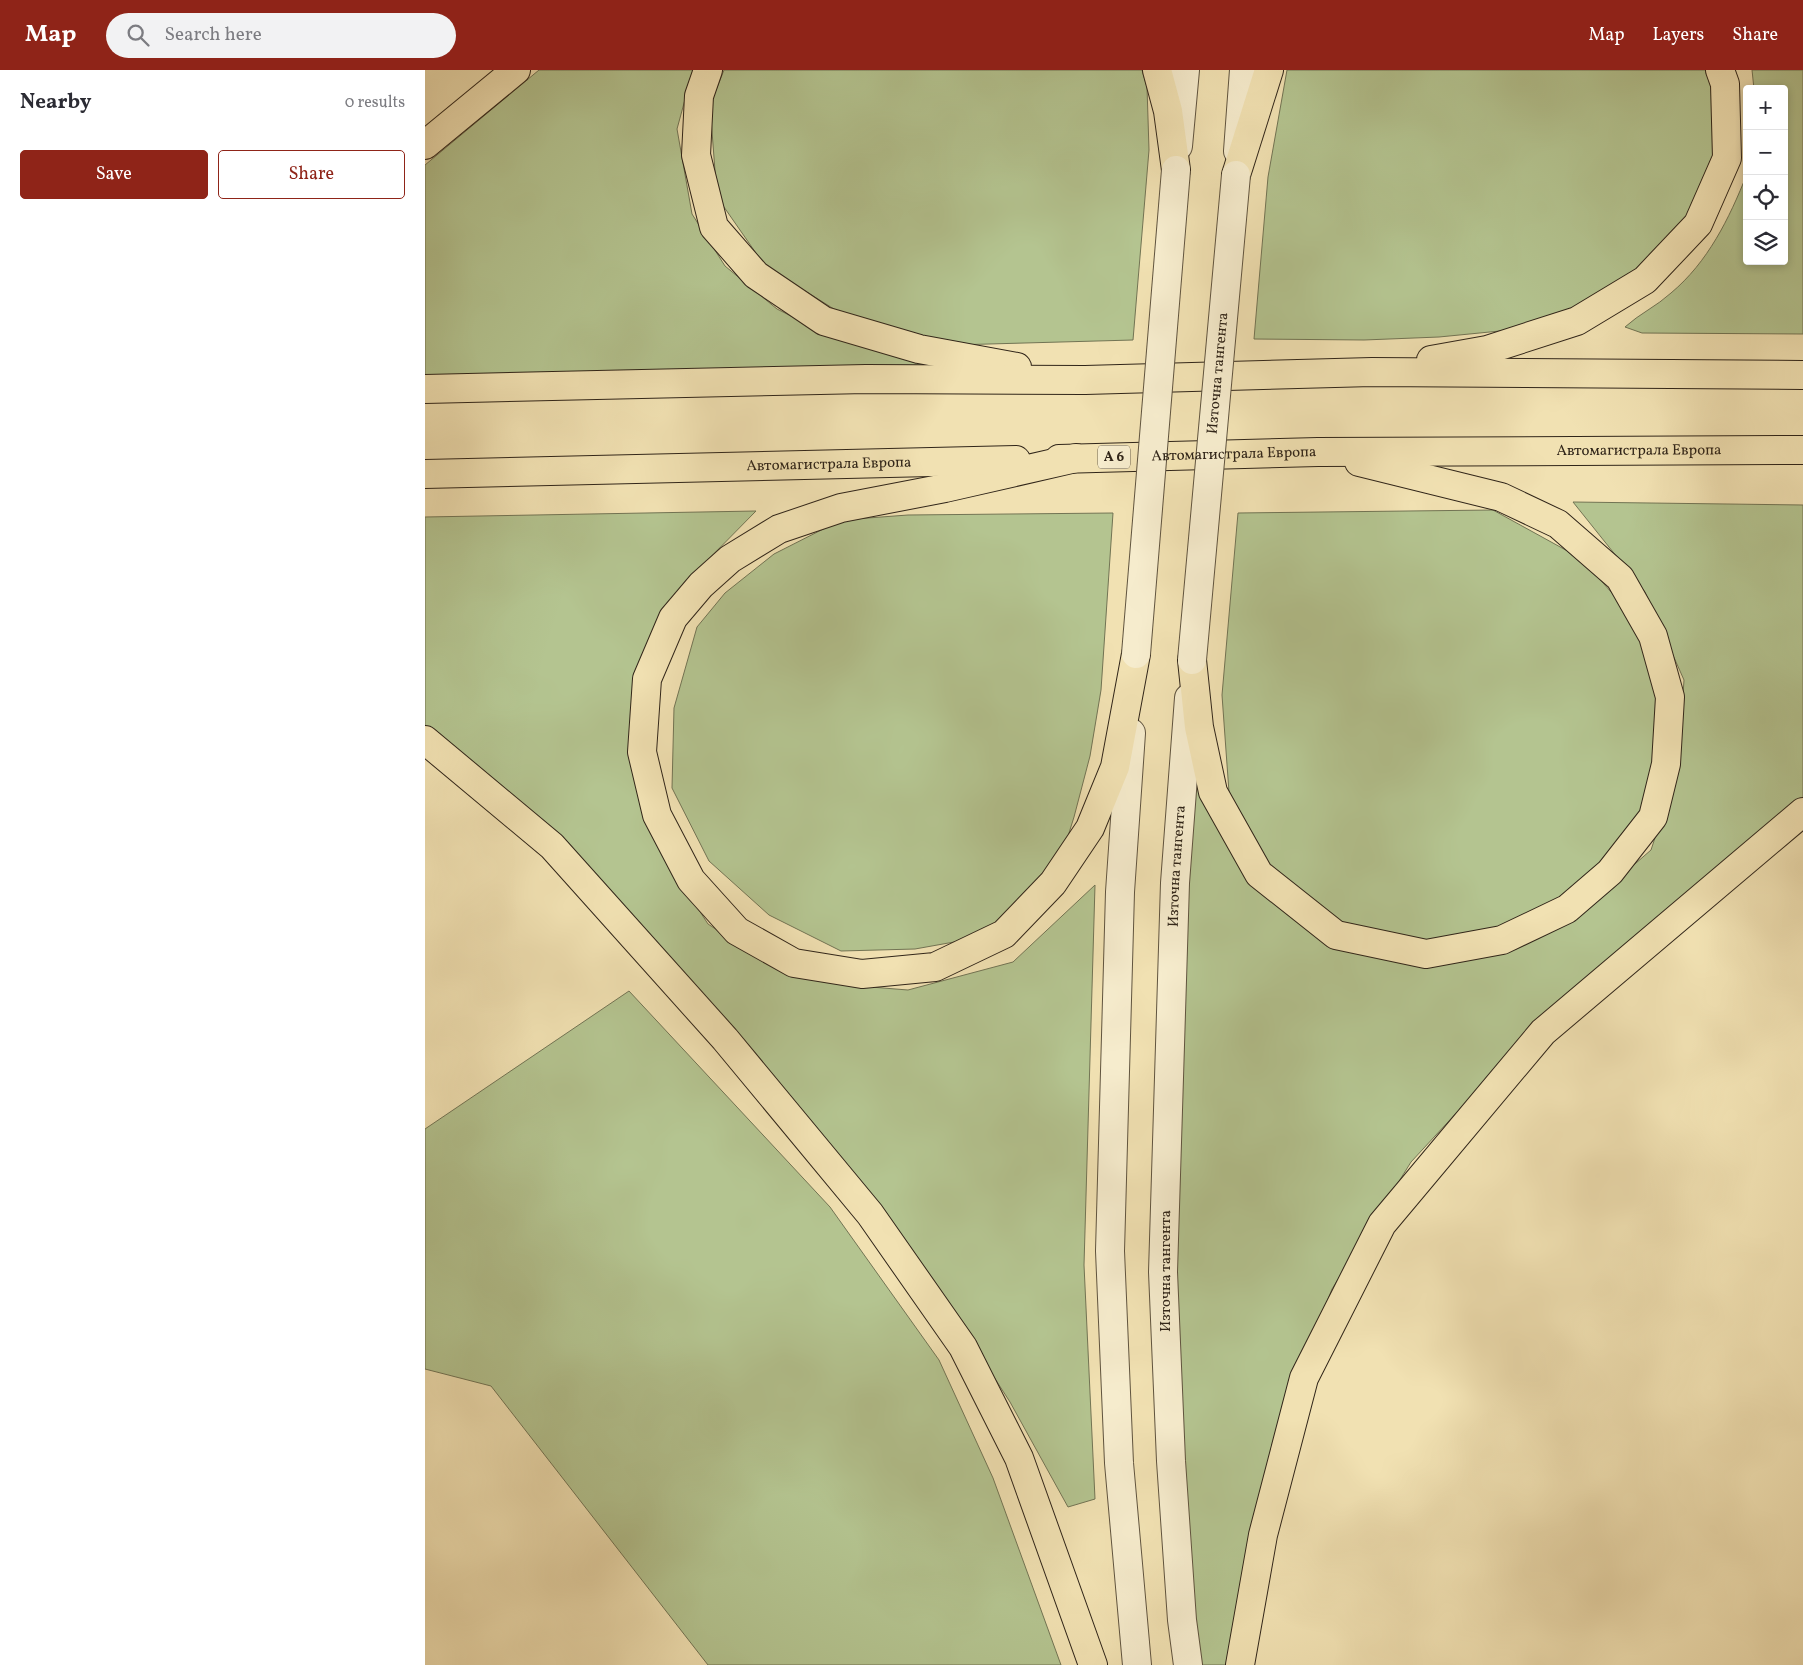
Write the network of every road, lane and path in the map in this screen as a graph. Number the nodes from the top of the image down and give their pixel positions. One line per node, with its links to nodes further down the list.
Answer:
1 (516, 70): 8 (highway)
2 (708, 70): 13 (highway)
3 (1157, 70): 9 (highway)
4 (1185, 70): 9 (street)
5 (1245, 70): 10 (street, Източна тангента)
6 (1269, 70): 10 (highway)
7 (1720, 70): 11 (highway)
8 (425, 146)
9 (1176, 170): 19 (street, bridge)
10 (1235, 175): 20 (street, Източна тангента, bridge)
11 (1372, 372): 12 (highway); 13 (highway)
12 (1803, 375)
13 (1085, 380): 14 (highway)
14 (425, 390)
15 (1803, 450): 16 (highway, Автомагистрала Европа / A 6)
16 (1319, 452): 17 (highway, Автомагистрала Европа / A 6); 20 (highway)
17 (1076, 458): 18 (highway, Автомагистрала Европа / A 6); 19 (highway)
18 (425, 474)
19 (1136, 654): 24 (street)
20 (1192, 660): 25 (street, Източна тангента)
21 (425, 740): 23 (highway)
22 (1803, 812): 26 (highway)
23 (1093, 1665)
24 (1137, 1665)
25 (1188, 1665)
26 (1240, 1665)

